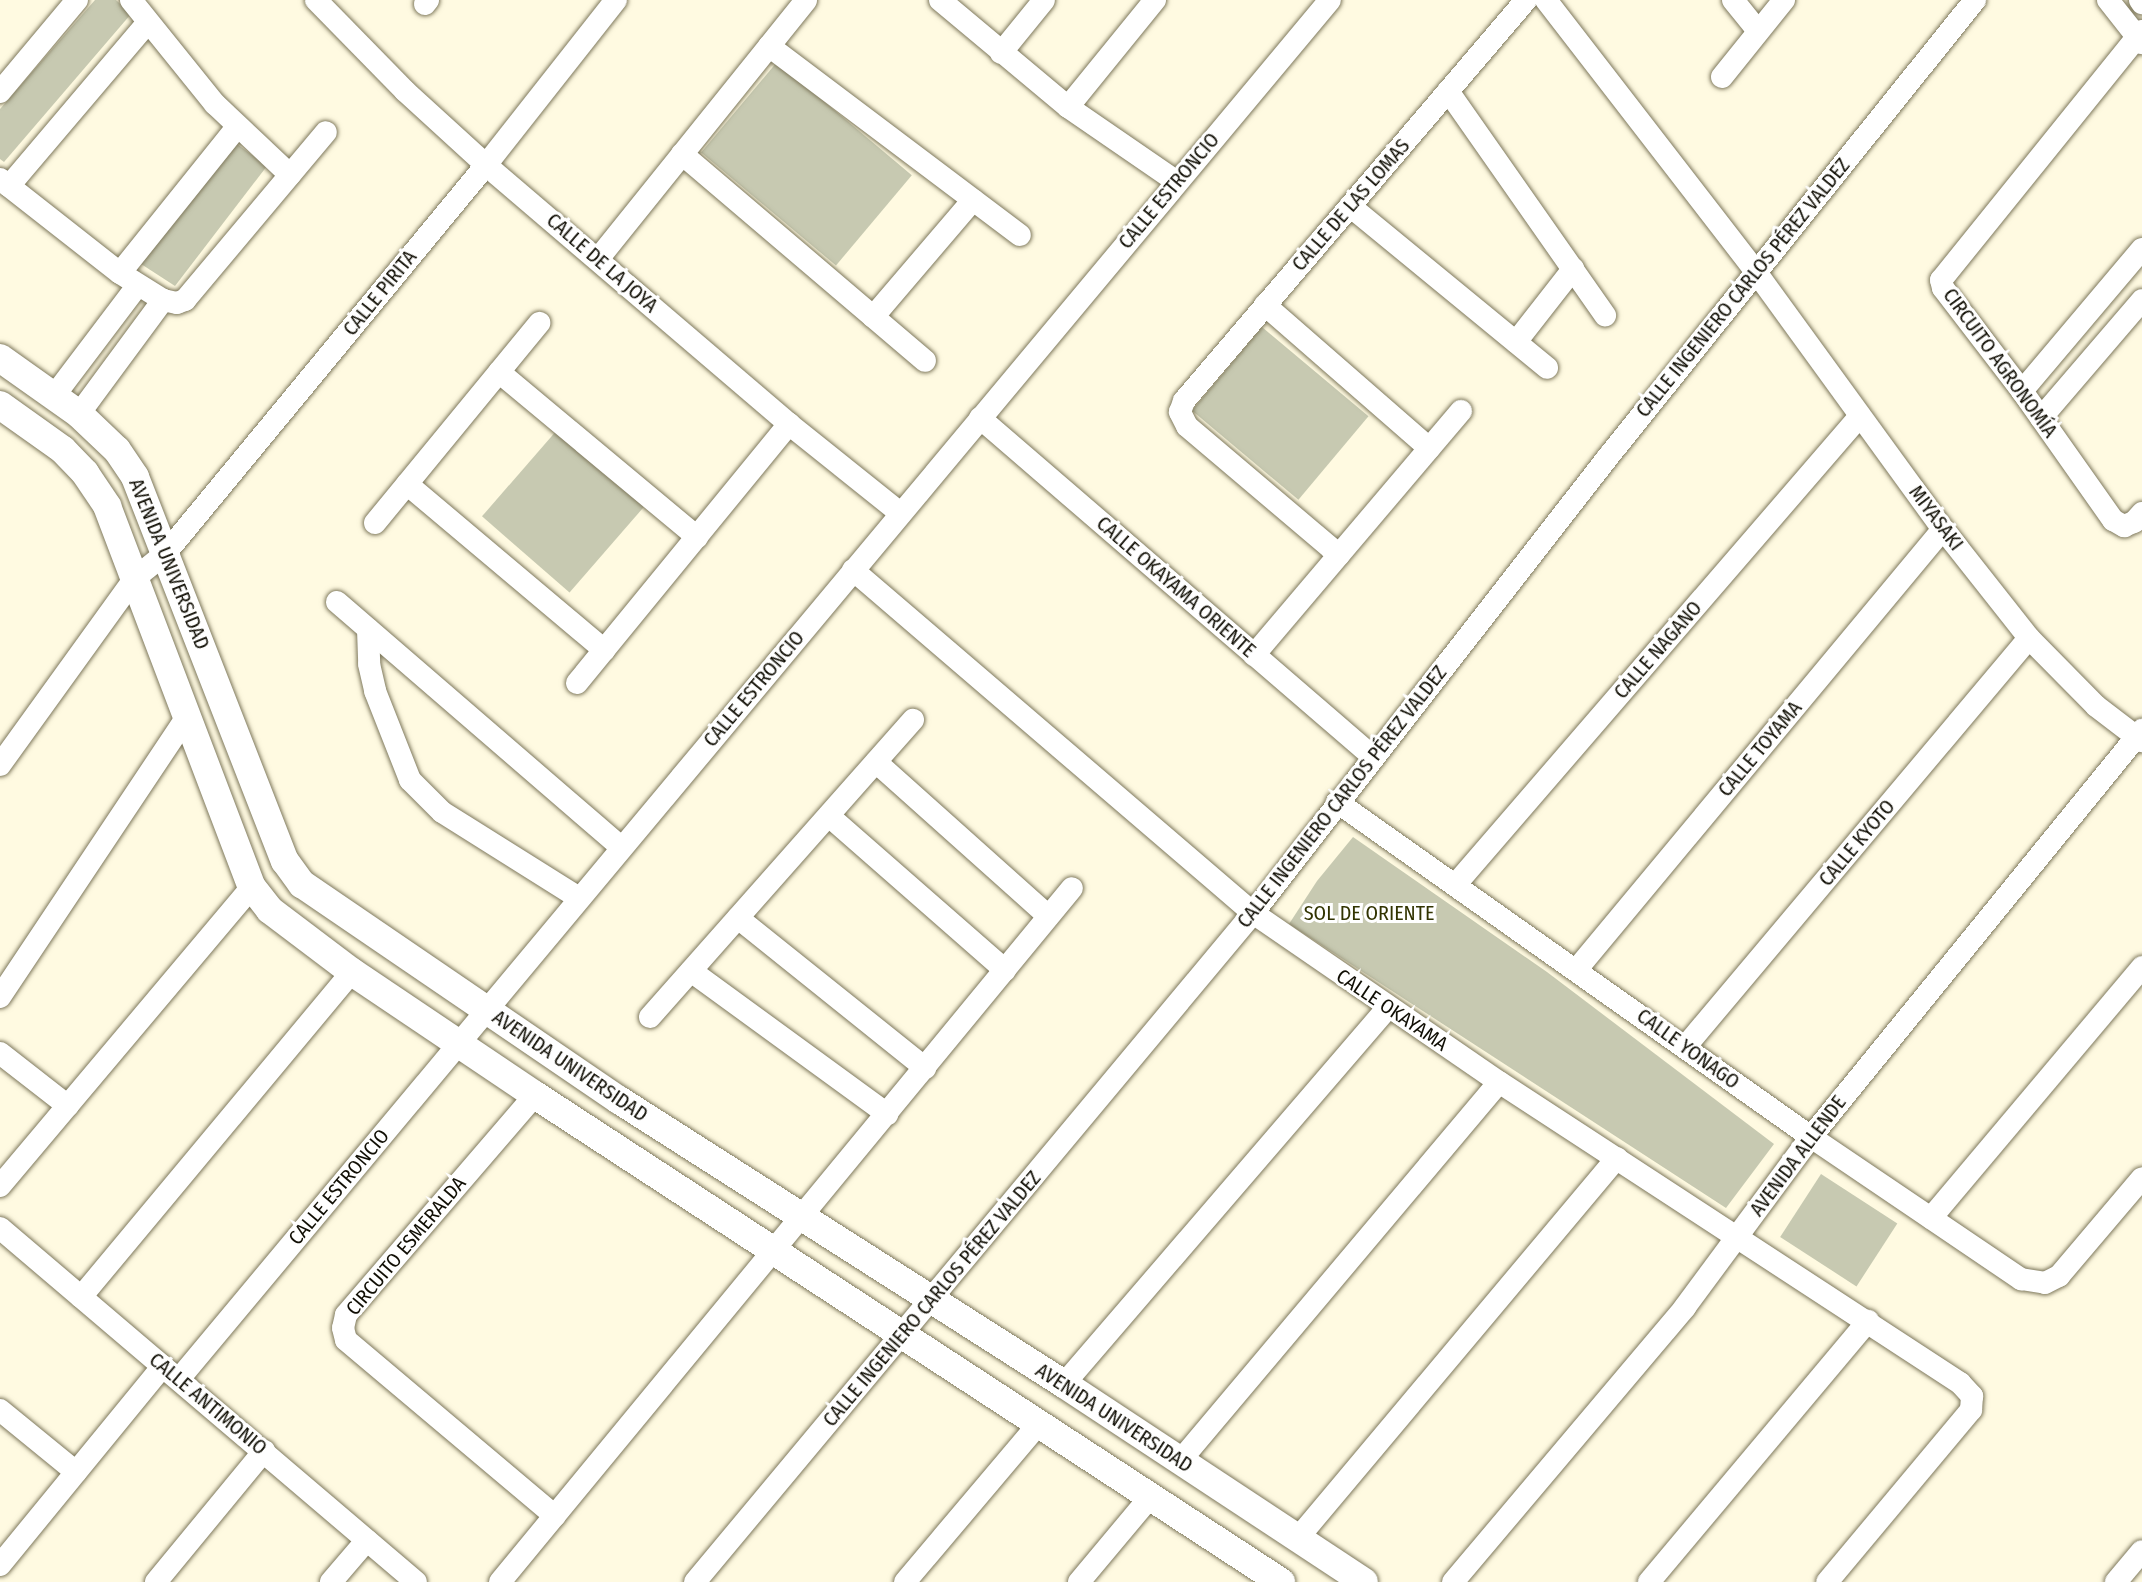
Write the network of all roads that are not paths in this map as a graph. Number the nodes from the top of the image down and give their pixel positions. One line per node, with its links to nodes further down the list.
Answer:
1 (77, 0): 23 (street)
2 (131, 0): 16 (street)
3 (316, 0): 28 (street, CALLE DE LA JOYA)
4 (616, 0): 28 (street, CALLE PIRITA)
5 (806, 0): 19 (street)
6 (940, 0): 20 (street)
7 (1044, 0): 20 (street)
8 (1155, 0): 24 (street)
9 (1330, 0): 31 (street, CALLE ESTRONCIO)
10 (1526, 0): 22 (street, CALLE DE LAS LOMAS)
11 (1546, 0): 38 (street, MIYASAKI)
12 (1733, 0): 17 (street)
13 (1784, 0): 17 (street)
14 (1975, 0): 38 (street, CALLE INGENIERO CARLOS PÉREZ VALDEZ)
15 (2108, 0): 18 (street)
16 (148, 22): 25 (street); 30 (street)
17 (1758, 31): 21 (street)
18 (2140, 37): 51 (street, CIRCUITO AGRONOMÍA)
19 (769, 46): 27 (street); 32 (street)
20 (1001, 53): 24 (street)
21 (1722, 77)
22 (1448, 91): 33 (street, CALLE DE LAS LOMAS); 37 (street)
23 (0, 92)
24 (1068, 107): 31 (street)
25 (237, 127): 29 (street); 39 (street)
26 (326, 132): 29 (street)
27 (682, 154): 36 (street); 44 (street)
28 (486, 165): 36 (street, CALLE DE LA JOYA); 67 (street, CALLE PIRITA)
29 (290, 175): 40 (street)
30 (4, 182): 39 (street)
31 (1177, 182): 57 (street, CALLE ESTRONCIO)
32 (973, 200): 34 (street); 44 (street)
33 (1350, 206): 42 (street, CALLE DE LAS LOMAS); 46 (street)
34 (1020, 235)
35 (2142, 249): 51 (street)
36 (598, 259): 59 (street, CALLE DE LA JOYA)
37 (1573, 269): 43 (street); 46 (street)
38 (1756, 272): 56 (street, MIYASAKI); 80 (street, CALLE INGENIERO CARLOS PÉREZ VALDEZ)
39 (129, 279): 40 (street); 52 (street)
40 (163, 300): 55 (street)
41 (2142, 300): 58 (street)
42 (1265, 305): 60 (street); 68 (street, CALLE DE LAS LOMAS)
43 (1605, 315)
44 (873, 317): 48 (street)
45 (539, 323): 50 (street)
46 (1516, 342): 49 (street)
47 (0, 358): 52 (main road, AVENIDA UNIVERSIDAD)
48 (925, 361)
49 (1547, 368)
50 (499, 372): 61 (street); 66 (street)
51 (2022, 391): 58 (street, CIRCUITO AGRONOMÍA)
52 (54, 396): 55 (main road, AVENIDA UNIVERSIDAD)
53 (0, 405): 70 (main road, AVENIDA UNIVERSIDAD)
54 (1461, 411): 60 (street)
55 (79, 414): 67 (main road, AVENIDA UNIVERSIDAD)
56 (1860, 416): 65 (street, MIYASAKI); 86 (street, CALLE NAGANO)
57 (980, 418): 62 (street, CALLE ESTRONCIO); 75 (street, CALLE OKAYAMA ORIENTE)
58 (2041, 418): 63 (street, CIRCUITO AGRONOMÍA)
59 (789, 424): 62 (street, CALLE DE LA JOYA); 66 (street)
60 (1429, 448): 68 (street)
61 (407, 484): 64 (street); 74 (street)
62 (900, 513): 69 (street, CALLE ESTRONCIO)
63 (2142, 513)
64 (375, 523)
65 (1943, 529): 73 (street, MIYASAKI); 94 (street, CALLE TOYAMA)
66 (697, 537): 74 (street)
67 (165, 554): 70 (street, CALLE PIRITA); 100 (main road, AVENIDA UNIVERSIDAD)
68 (1339, 555): 75 (street)
69 (853, 570): 85 (street, CALLE ESTRONCIO); 90 (street, CALLE OKAYAMA)
70 (135, 578): 77 (main road, AVENIDA UNIVERSIDAD); 82 (street, CALLE PIRITA)
71 (337, 602): 72 (street)
72 (368, 629): 85 (street); 89 (street)
73 (2029, 638): 79 (street, MIYASAKI); 103 (street, CALLE KYOTO)
74 (604, 650): 76 (street)
75 (1254, 655): 80 (street, CALLE OKAYAMA ORIENTE)
76 (577, 683)
77 (186, 718): 87 (main road, AVENIDA UNIVERSIDAD); 98 (street)
78 (913, 720): 81 (street)
79 (2140, 736): 110 (street, AVENIDA ALLENDE)
80 (1372, 756): 83 (street, CALLE INGENIERO CARLOS PÉREZ VALDEZ)
81 (876, 762): 84 (street); 91 (street)
82 (0, 764)
83 (1337, 802): 86 (street, CALLE YONAGO); 90 (street, CALLE INGENIERO CARLOS PÉREZ VALDEZ)
84 (829, 816): 92 (street); 95 (street)
85 (621, 847): 89 (street, CALLE ESTRONCIO)
86 (1456, 884): 94 (street, CALLE YONAGO)
87 (252, 887): 97 (main road, AVENIDA UNIVERSIDAD); 108 (street)
88 (1072, 888): 91 (street)
89 (579, 898): 100 (street, CALLE ESTRONCIO)
90 (1253, 913): 99 (street, CALLE OKAYAMA); 120 (street, CALLE INGENIERO CARLOS PÉREZ VALDEZ)
91 (1048, 916): 95 (street)
92 (738, 918): 96 (street); 105 (street)
93 (2142, 967): 114 (street)
94 (1577, 969): 103 (street, CALLE YONAGO)
95 (1005, 970): 105 (street)
96 (691, 971): 101 (street); 109 (street)
97 (352, 972): 102 (main road, AVENIDA UNIVERSIDAD); 119 (street)
98 (0, 997)
99 (1387, 1008): 106 (street, CALLE OKAYAMA); 124 (street)
100 (486, 1010): 102 (street, CALLE ESTRONCIO); 115 (main road, AVENIDA UNIVERSIDAD)
101 (650, 1017)
102 (459, 1042): 107 (main road, AVENIDA UNIVERSIDAD); 123 (street, CALLE ESTRONCIO)
103 (1685, 1047): 110 (street, CALLE YONAGO)
104 (0, 1053): 108 (street)
105 (925, 1068): 109 (street)
106 (1499, 1082): 111 (street, CALLE OKAYAMA); 128 (street)
107 (535, 1095): 118 (main road, AVENIDA UNIVERSIDAD); 131 (street, CIRCUITO ESMERALDA)
108 (68, 1106): 113 (street)
109 (887, 1114): 115 (street)
110 (1811, 1137): 114 (street, CALLE YONAGO); 117 (street, AVENIDA ALLENDE)
111 (1617, 1158): 117 (street, CALLE OKAYAMA); 132 (street)
112 (2142, 1178): 114 (street, CALLE YONAGO)
113 (0, 1186)
114 (1931, 1218)
115 (802, 1219): 118 (street); 120 (main road, AVENIDA UNIVERSIDAD)
116 (0, 1228): 119 (street, CALLE ANTIMONIO)
117 (1737, 1236): 121 (street, CALLE OKAYAMA); 145 (street, AVENIDA ALLENDE)
118 (776, 1251): 122 (main road, AVENIDA UNIVERSIDAD); 131 (street)
119 (81, 1297): 123 (street, CALLE ANTIMONIO)
120 (932, 1299): 122 (street, CALLE INGENIERO CARLOS PÉREZ VALDEZ); 124 (main road, AVENIDA UNIVERSIDAD)
121 (1868, 1321): 146 (street); 147 (street, CALLE OKAYAMA)
122 (904, 1334): 126 (main road, AVENIDA UNIVERSIDAD); 141 (street, CALLE INGENIERO CARLOS PÉREZ VALDEZ)
123 (171, 1372): 127 (street, CALLE ANTIMONIO); 129 (street, CALLE ESTRONCIO)
124 (1064, 1384): 128 (main road, AVENIDA UNIVERSIDAD)
125 (0, 1410): 129 (street)
126 (1040, 1422): 130 (main road, AVENIDA UNIVERSIDAD); 142 (street)
127 (264, 1451): 133 (street, CALLE ANTIMONIO); 137 (street)
128 (1180, 1461): 132 (main road, AVENIDA UNIVERSIDAD)
129 (76, 1472): 135 (street, CALLE ESTRONCIO)
130 (1151, 1496): 136 (main road, AVENIDA UNIVERSIDAD); 143 (street)
131 (555, 1516): 140 (street)
132 (1298, 1538): 144 (main road, AVENIDA UNIVERSIDAD)
133 (367, 1540): 138 (street); 139 (street, CALLE ANTIMONIO)
134 (2142, 1551): 148 (street)
135 (0, 1565)
136 (1270, 1579)
137 (156, 1582)
138 (331, 1582)
139 (416, 1582)
140 (500, 1582)
141 (695, 1582)
142 (905, 1582)
143 (1079, 1582)
144 (1364, 1582)
145 (1453, 1582)
146 (1649, 1582)
147 (1827, 1582)
148 (2116, 1582)

